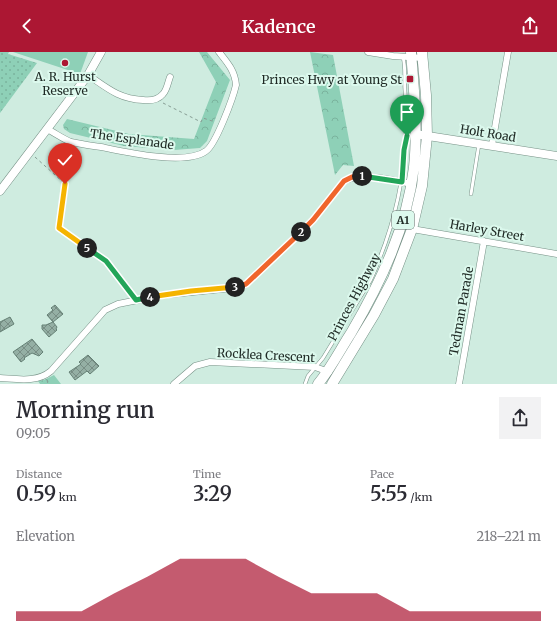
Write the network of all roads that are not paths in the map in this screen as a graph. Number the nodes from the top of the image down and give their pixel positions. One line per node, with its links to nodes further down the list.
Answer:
1 (101, 52): 7 (street)
2 (219, 52): 9 (street, The Esplanade)
3 (368, 52): 6 (street)
4 (508, 52): 13 (street)
5 (423, 55): 6 (street); 11 (highway, Princes Highway / A1)
6 (409, 56): 10 (highway, Princes Highway / A1); 15 (lane, Princes Highway)
7 (88, 75): 8 (street); 9 (street)
8 (170, 77)
9 (47, 129): 16 (street)
10 (415, 134): 11 (street, Holt Road); 15 (highway, Princes Highway / A1)
11 (427, 136): 12 (street, Holt Road); 18 (highway, Princes Highway / A1)
12 (479, 144): 13 (street, Holt Road); 17 (lane)
13 (492, 145): 14 (street, Holt Road)
14 (557, 156)
15 (407, 183): 21 (lane, Princes Highway); 22 (highway, Princes Highway / A1); 23 (street)
16 (0, 191)
17 (471, 194)
18 (412, 229): 19 (street, Harley Street); 24 (highway, Princes Highway / A1)
19 (484, 241): 20 (street, Harley Street); 28 (street, Tedman Parade)
20 (557, 254)
21 (315, 368): 22 (street, Rocklea Crescent); 25 (street, Rocklea Crescent); 26 (lane, Princes Highway)
22 (328, 371): 24 (street, Rocklea Crescent); 27 (highway, Princes Highway / A1)
23 (0, 378)
24 (335, 380)
25 (174, 384)
26 (305, 384)
27 (318, 384)
28 (459, 384)

